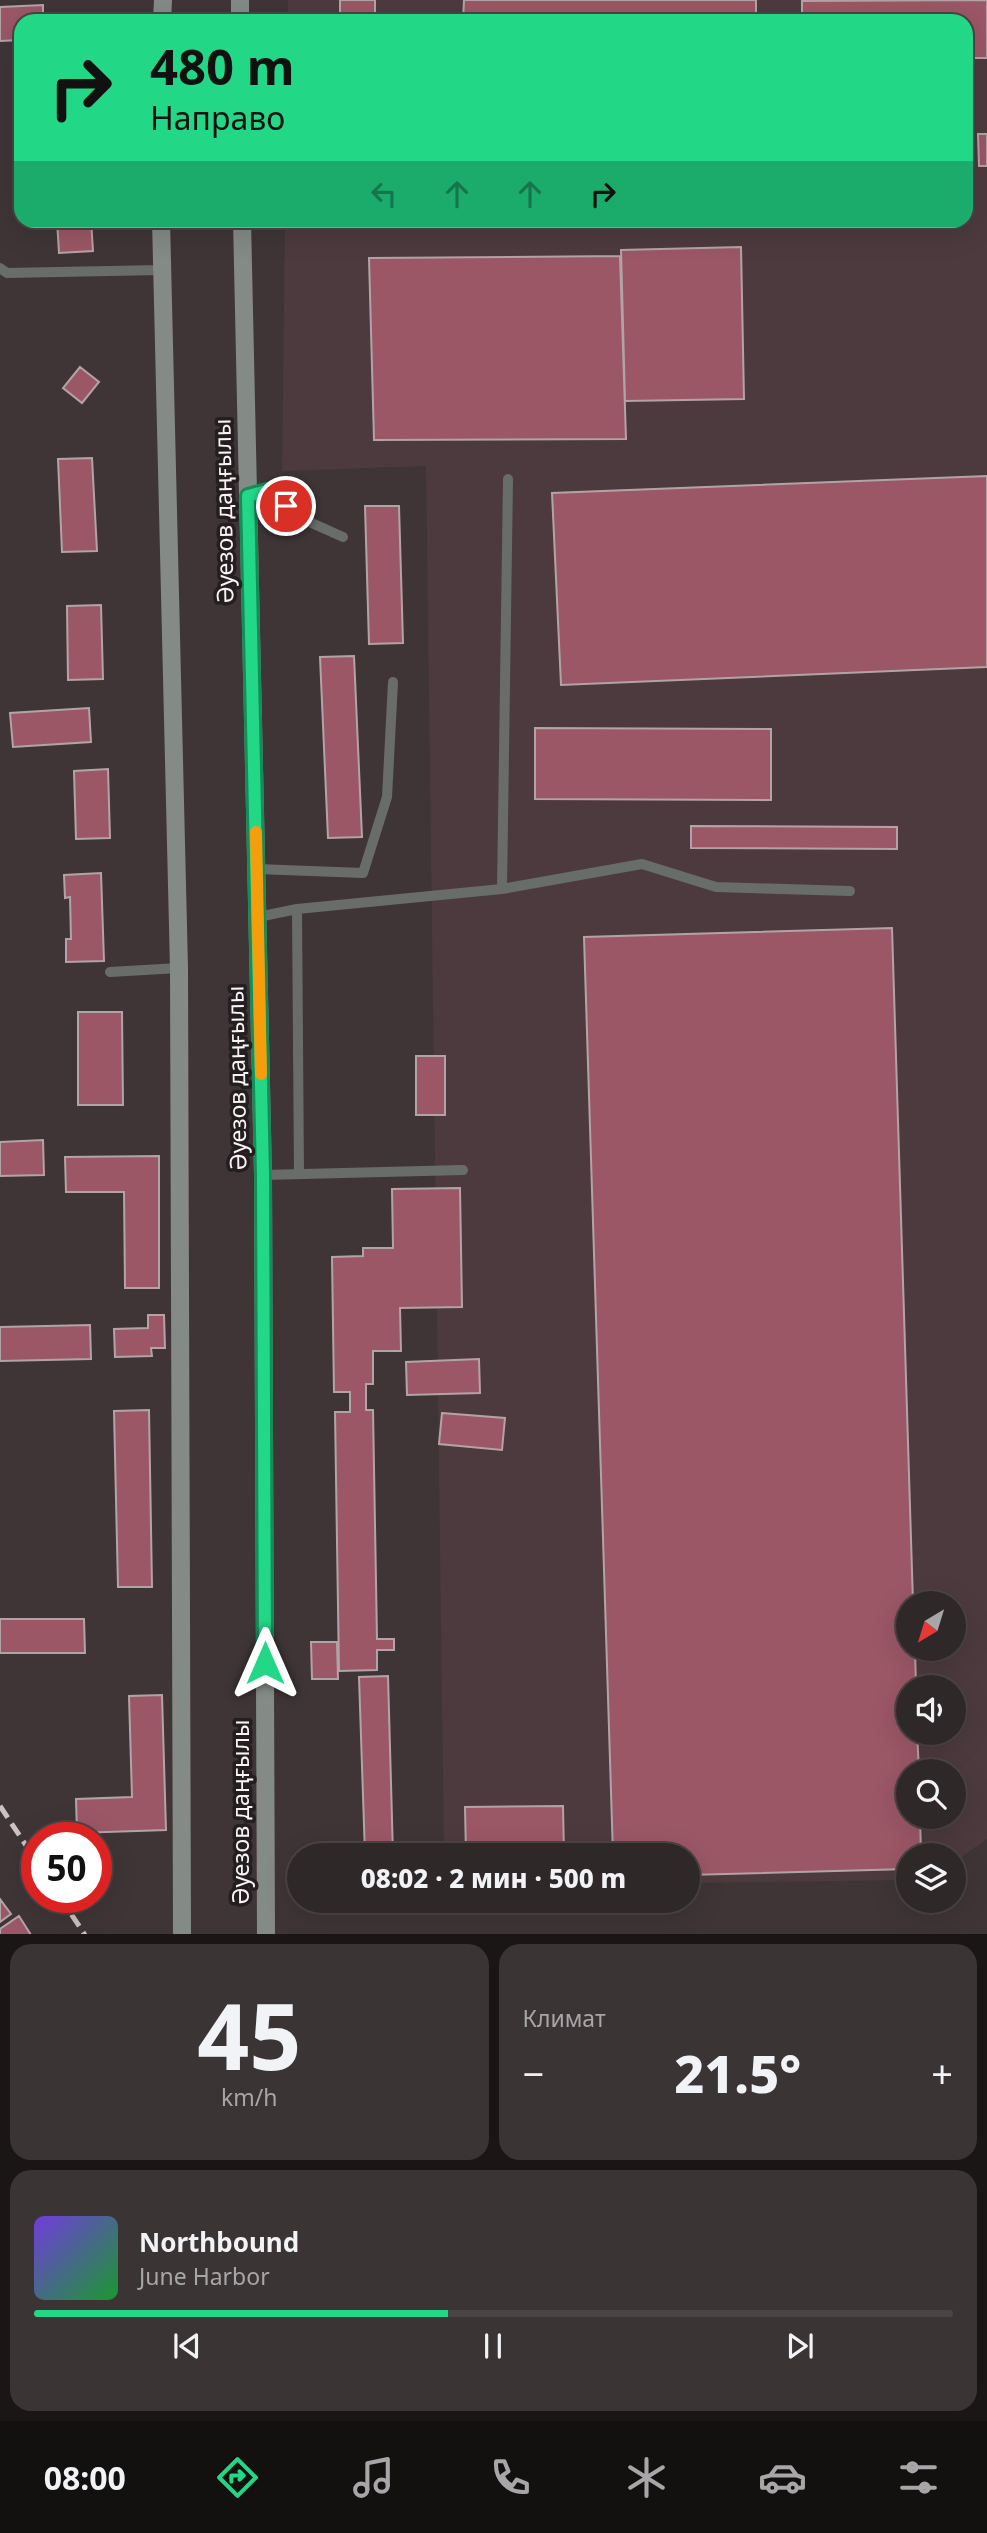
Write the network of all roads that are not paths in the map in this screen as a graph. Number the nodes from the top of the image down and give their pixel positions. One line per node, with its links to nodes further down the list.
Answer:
1 (161, 228): 4 (main road)
2 (242, 228): 6 (main road, Әуезов даңғылы)
3 (0, 268): 4 (lane)
4 (161, 270): 14 (main road)
5 (509, 479): 10 (lane)
6 (248, 496): 7 (lane); 9 (main road, Әуезов даңғылы)
7 (343, 537)
8 (393, 682): 9 (lane)
9 (257, 869): 13 (main road, Әуезов даңғылы)
10 (502, 889): 11 (lane); 12 (lane)
11 (850, 891)
12 (297, 909): 13 (lane); 17 (lane)
13 (258, 917): 18 (main road, Әуезов даңғылы)
14 (179, 968): 15 (lane); 19 (main road)
15 (110, 972)
16 (463, 1170): 17 (lane)
17 (299, 1174): 18 (lane)
18 (263, 1175): 20 (main road, Әуезов даңғылы)
19 (183, 1934)
20 (266, 1934)

